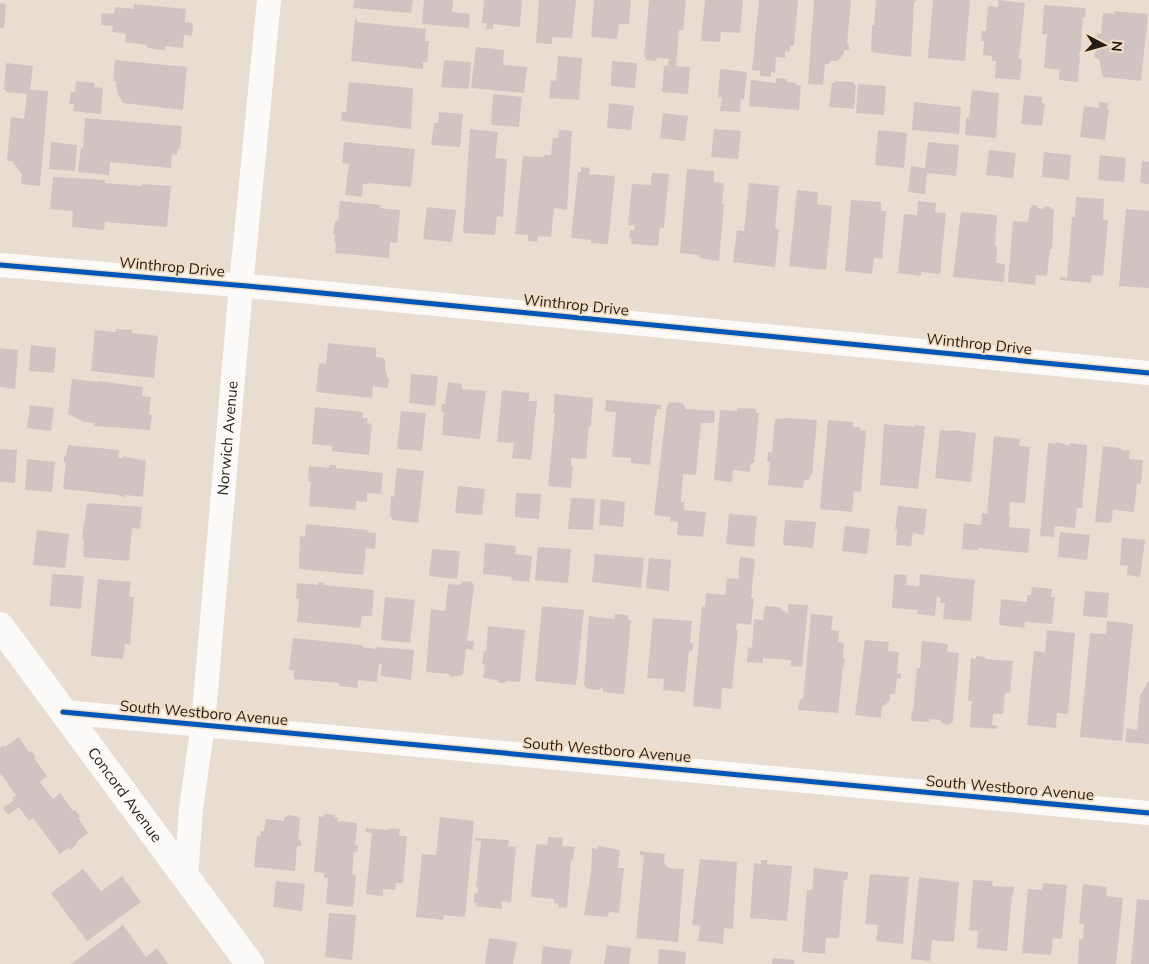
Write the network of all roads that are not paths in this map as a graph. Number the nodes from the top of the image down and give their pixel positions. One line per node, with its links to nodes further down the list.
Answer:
1 (268, 0): 3 (street, Norwich Avenue)
2 (0, 265): 3 (street, Winthrop Drive)
3 (241, 286): 4 (street, Winthrop Drive); 7 (street, Norwich Avenue)
4 (1149, 373)
5 (0, 626): 6 (street, Concord Avenue)
6 (63, 712): 7 (street, South Westboro Avenue); 9 (street, Concord Avenue)
7 (203, 724): 8 (street, South Westboro Avenue); 9 (street, Norwich Avenue)
8 (1149, 813)
9 (186, 876): 10 (street, Concord Avenue)
10 (250, 964)

